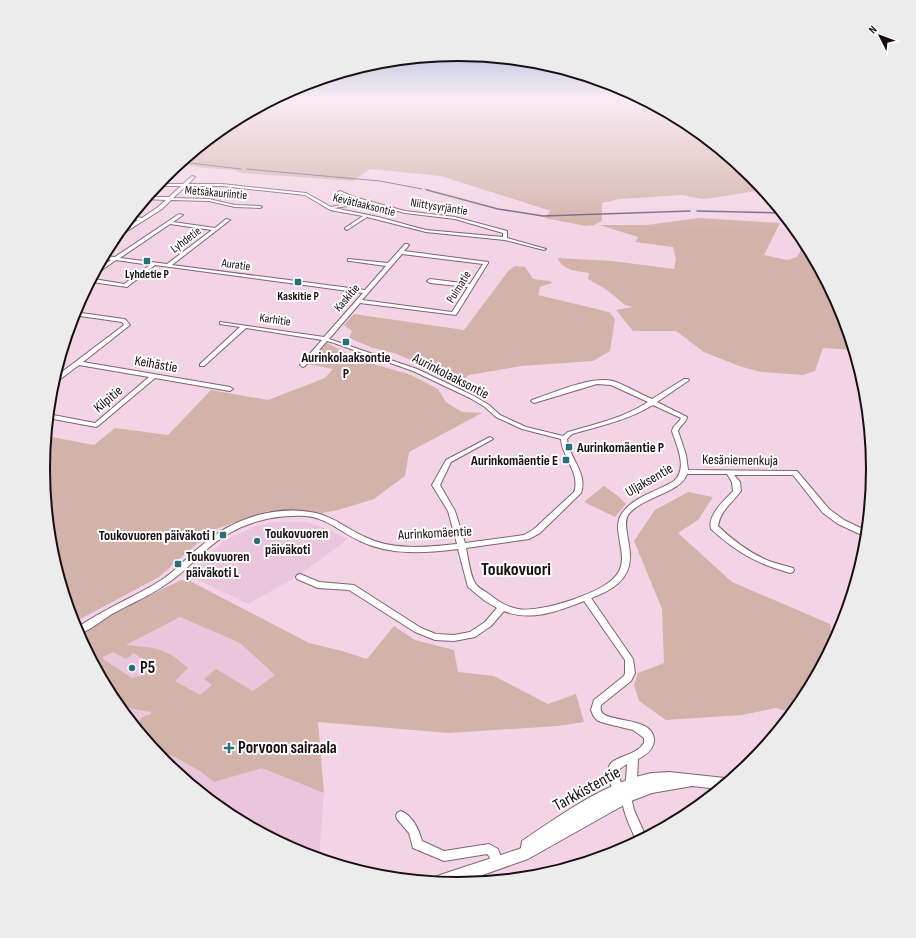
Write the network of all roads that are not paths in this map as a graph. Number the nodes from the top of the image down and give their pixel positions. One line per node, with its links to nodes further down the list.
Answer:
1 (193, 177): 3 (street)
2 (166, 185): 3 (street, Kevätlaaksontie)
3 (185, 185): 6 (street); 9 (street, Kevätlaaksontie)
4 (340, 192): 7 (street, Niittysyrjäntie)
5 (152, 199): 6 (street, Metsäkauriintie)
6 (171, 200): 8 (street, Metsäkauriintie); 13 (street)
7 (367, 202): 9 (street); 19 (street, Niittysyrjäntie)
8 (260, 207)
9 (329, 208): 11 (street, Kevätlaaksontie)
10 (181, 215): 15 (street, Lyhdetie)
11 (366, 216): 18 (street); 19 (street, Kevätlaaksontie)
12 (136, 218): 13 (street)
13 (142, 219): 16 (street)
14 (228, 220): 17 (street, Lyhdetie)
15 (168, 223): 17 (street, Lyhdetie); 24 (street, Lyhdetie)
16 (130, 226)
17 (216, 229): 29 (street, Lyhdetie)
18 (347, 229)
19 (505, 239): 21 (street, Kevätlaaksontie)
20 (407, 245): 22 (street, Kaskitie)
21 (544, 249)
22 (401, 252): 27 (street, Kaskitie); 32 (street, Puimatie)
23 (109, 258): 24 (street, Auratie)
24 (115, 259): 26 (street, Auratie); 28 (street, Lyhdetie)
25 (350, 260): 27 (street)
26 (154, 264): 29 (street, Auratie); 30 (street)
27 (390, 265): 33 (street, Kaskitie)
28 (104, 266)
29 (167, 266): 33 (street, Auratie)
30 (96, 282)
31 (430, 282): 32 (street)
32 (471, 286): 34 (street, Puimatie)
33 (366, 292): 34 (street, Kaskitie)
34 (359, 301): 38 (street, Kaskitie)
35 (80, 315): 39 (street)
36 (222, 323): 37 (street, Karhitie)
37 (244, 327): 38 (street, Karhitie); 40 (street)
38 (325, 339): 41 (street, Kaskitie); 49 (street, Aurinkolaaksontie)
39 (79, 363): 42 (street); 43 (street, Keihästie)
40 (202, 365)
41 (303, 365)
42 (61, 376)
43 (154, 376): 45 (street, Keihästie); 48 (street, Kilpitie)
44 (686, 380): 47 (street)
45 (230, 390)
46 (534, 401): 47 (street, Uljaksentie)
47 (654, 402): 49 (street); 51 (street, Uljaksentie)
48 (53, 417)
49 (564, 438): 54 (street, Aurinkomäentie)
50 (490, 439): 54 (street, Uljaksentie)
51 (686, 472): 52 (street, Kesäniemenkuja); 57 (street, Uljaksentie)
52 (728, 473): 53 (street, Kesäniemenkuja); 55 (street)
53 (861, 531)
54 (461, 546): 58 (street, Uljaksentie); 59 (street, Aurinkomäentie)
55 (790, 570)
56 (300, 577): 58 (street)
57 (586, 597): 58 (street, Uljaksentie); 60 (street)
58 (503, 607)
59 (82, 628)
60 (634, 757): 63 (street); 64 (street)
61 (691, 781): 62 (street, Tarkkistentie); 63 (street, Tarkkistentie); 64 (street, Tarkkistentie)
62 (718, 783)
63 (632, 784): 64 (street, Tarkkistentie)
64 (622, 793): 66 (street); 67 (street, Tarkkistentie)
65 (401, 816): 67 (street)
66 (639, 834)
67 (503, 861): 68 (street, Tarkkistentie)
68 (455, 877)

